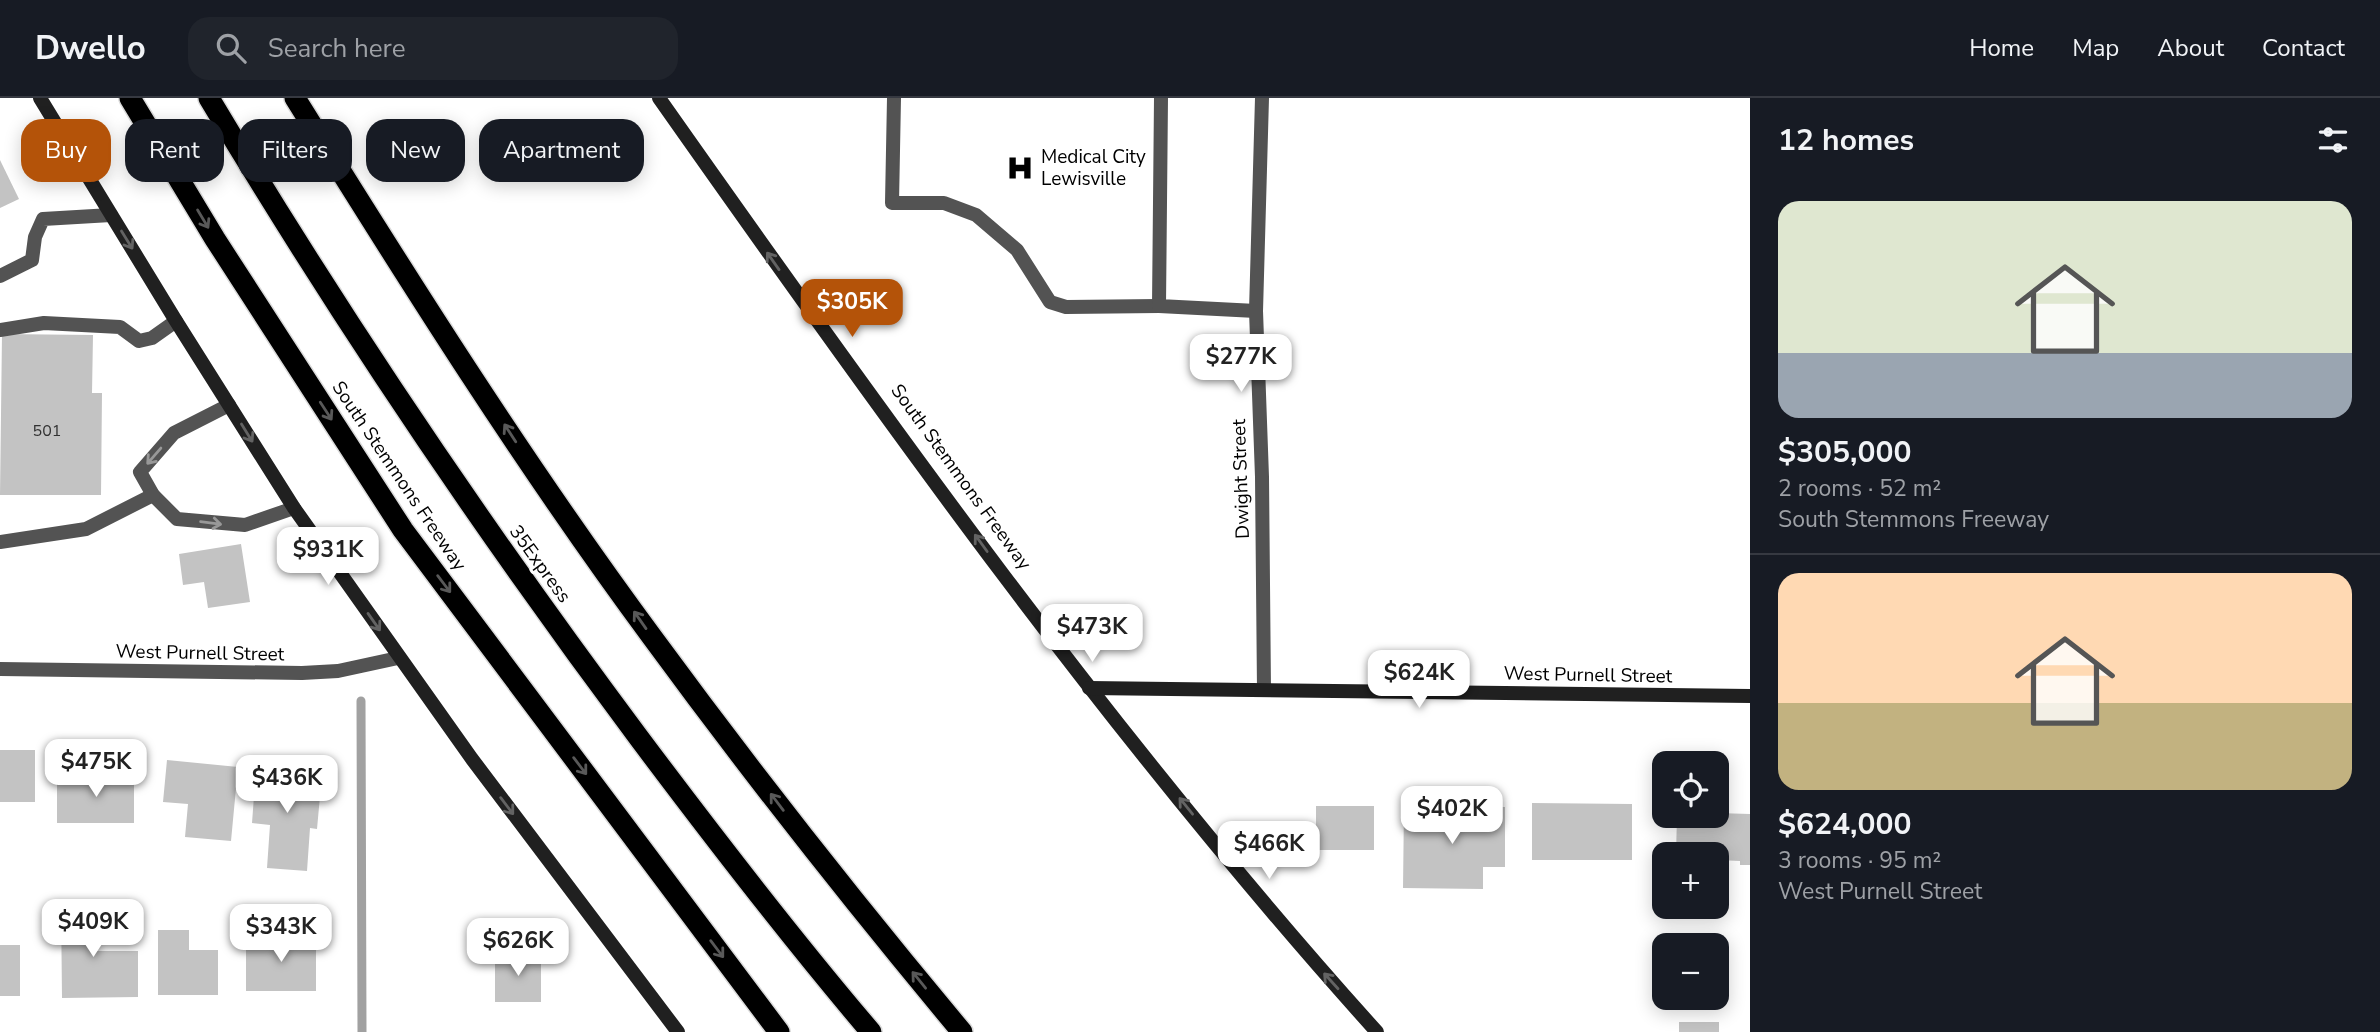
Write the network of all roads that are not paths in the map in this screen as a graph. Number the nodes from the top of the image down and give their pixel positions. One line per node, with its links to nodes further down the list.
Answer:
1 (40, 98): 9 (main road)
2 (130, 98): 25 (highway, South Stemmons Freeway, one-way to 25)
3 (209, 98): 26 (highway, 35Express)
4 (295, 98): 27 (highway, one-way to 4)
5 (659, 98): 21 (main road, South Stemmons Freeway, one-way to 5)
6 (894, 98): 11 (street)
7 (1161, 98): 11 (street)
8 (1262, 98): 12 (street, Dwight Street)
9 (111, 215): 10 (street); 13 (main road, one-way to 13)
10 (0, 276)
11 (1158, 306): 12 (street)
12 (1256, 311): 22 (street, Dwight Street)
13 (176, 321): 14 (street); 15 (main road)
14 (0, 330)
15 (229, 405): 16 (street, one-way to 16); 17 (main road, one-way to 17)
16 (153, 495): 17 (street, one-way to 17); 18 (street)
17 (294, 508): 19 (main road, one-way to 19)
18 (0, 542)
19 (398, 658): 20 (street, West Purnell Street); 24 (main road, one-way to 24)
20 (0, 669)
21 (1089, 688): 22 (main road, West Purnell Street); 28 (main road, South Stemmons Freeway, one-way to 21)
22 (1264, 690): 23 (main road, West Purnell Street)
23 (1750, 696)
24 (675, 1031)
25 (779, 1032)
26 (871, 1032)
27 (962, 1032)
28 (1377, 1032)

